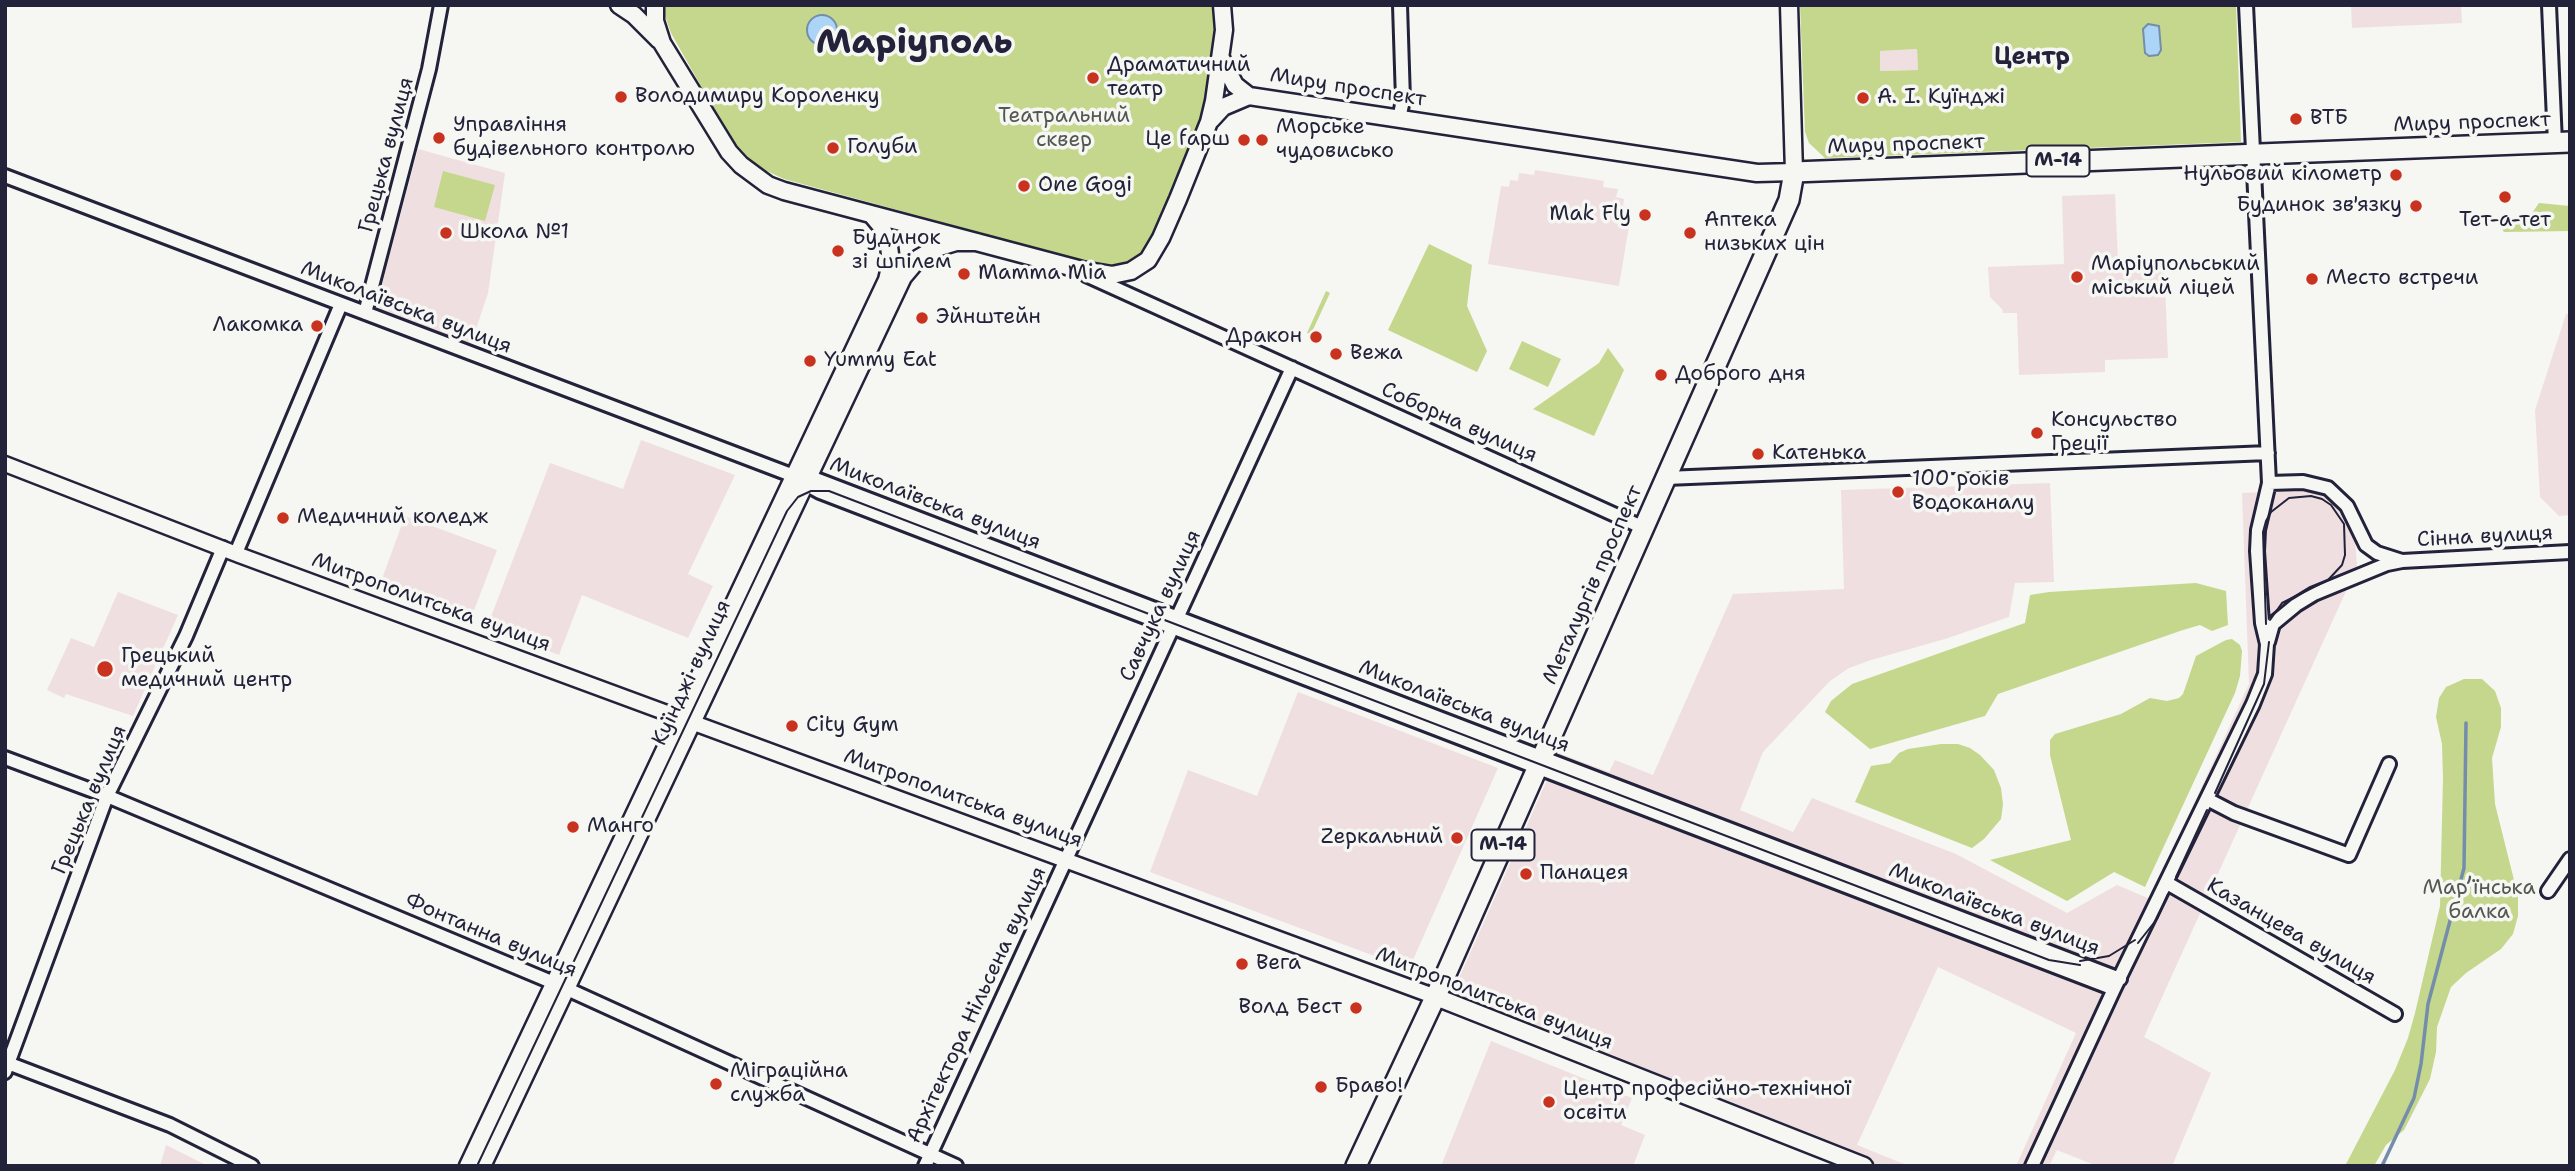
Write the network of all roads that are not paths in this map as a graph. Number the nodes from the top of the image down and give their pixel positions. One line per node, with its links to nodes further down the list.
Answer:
1 (442, 5): 22 (street, Грецька вулиця)
2 (619, 5): 9 (main road)
3 (655, 5): 9 (main road)
4 (1222, 5): 10 (main road)
5 (1400, 5): 12 (street)
6 (1789, 5): 16 (main road, Металургів проспект)
7 (2246, 5): 15 (street)
8 (2549, 5): 14 (street)
9 (662, 43): 18 (main road)
10 (1221, 57): 11 (main road, Миру проспект); 13 (main road)
11 (1249, 96): 12 (main road, Миру проспект); 13 (main road, Миру проспект)
12 (1399, 119): 16 (main road, Миру проспект)
13 (1209, 122): 20 (main road)
14 (2563, 142): 15 (highway, Миру проспект / М-14)
15 (2252, 153): 16 (highway, Миру проспект / М-14); 24 (street)
16 (1794, 172): 26 (highway, Металургів проспект / М-14)
17 (5, 176): 21 (street, Миколаївська вулиця)
18 (871, 214): 19 (main road); 27 (main road, Куїнджі вулиця)
19 (977, 242): 20 (main road); 27 (main road, Куїнджі вулиця)
20 (1067, 266): 23 (street, Соборна вулиця)
21 (341, 304): 22 (street, Миколаївська вулиця); 31 (street, Грецька вулиця)
22 (365, 313): 27 (street, Миколаївська вулиця)
23 (1292, 369): 29 (street, Соборна вулиця); 35 (street, Савчука вулиця)
24 (2268, 453): 26 (street); 28 (street)
25 (5, 464): 31 (street, Митрополитська вулиця)
26 (1666, 478): 29 (highway, Металургів проспект / М-14)
27 (802, 479): 35 (street, Миколаївська вулиця); 37 (main road, Куїнджі вулиця)
28 (2269, 483): 30 (street); 36 (street)
29 (1644, 528): 39 (highway, Металургів проспект / М-14)
30 (2366, 545): 33 (street); 34 (street)
31 (230, 551): 37 (street, Митрополитська вулиця); 41 (street, Грецька вулиця)
32 (2570, 552): 33 (street, Сінна вулиця)
33 (2402, 561): 34 (street)
34 (2362, 574): 36 (street)
35 (1175, 622): 39 (street, Миколаївська вулиця); 44 (street, Савчука вулиця)
36 (2267, 624): 42 (street)
37 (686, 719): 44 (street, Митрополитська вулиця); 48 (main road, Куїнджі вулиця)
38 (5, 758): 41 (street, Фонтанна вулиця)
39 (1540, 762): 47 (street, Миколаївська вулиця); 49 (highway, Металургів проспект / М-14)
40 (2389, 764): 42 (street)
41 (107, 796): 48 (street, Фонтанна вулиця); 51 (street, Грецька вулиця)
42 (2207, 799): 45 (street)
43 (2570, 859): 46 (street)
44 (1065, 860): 49 (street, Митрополитська вулиця); 52 (street, Архітектора Нільсена вулиця)
45 (2167, 883): 47 (street); 50 (street, Казанцева вулиця)
46 (2548, 891)
47 (2117, 984): 59 (street)
48 (560, 986): 52 (street, Фонтанна вулиця); 54 (main road, Куїнджі вулиця); 55 (main road, Куїнджі вулиця)
49 (1436, 997): 57 (highway, Металургів проспект / М-14); 58 (main road, Митрополитська вулиця)
50 (2395, 1014)
51 (6, 1066): 53 (street)
52 (927, 1160): 56 (street, Фонтанна вулиця)
53 (251, 1166)
54 (468, 1166)
55 (482, 1166)
56 (956, 1166)
57 (1356, 1166)
58 (1864, 1166)
59 (2032, 1166)

